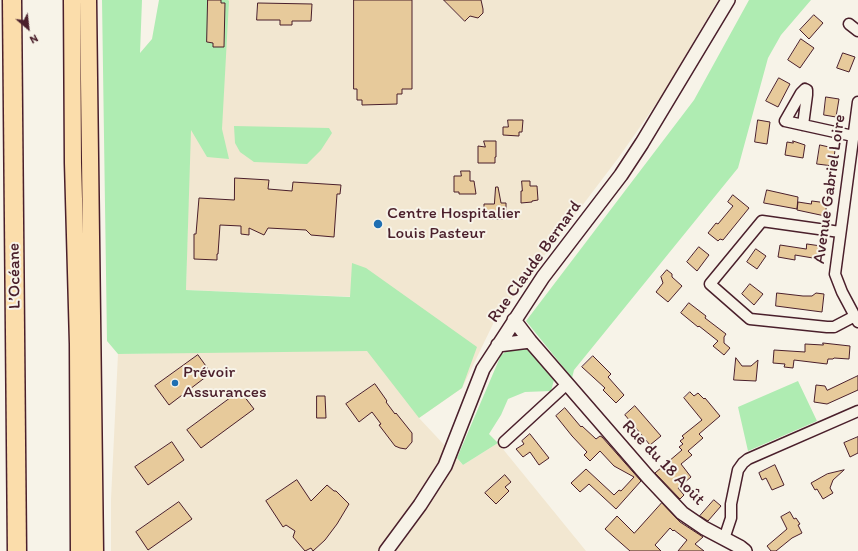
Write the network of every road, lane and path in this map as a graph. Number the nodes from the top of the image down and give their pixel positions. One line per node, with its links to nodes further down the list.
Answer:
1 (12, 0): 19 (highway, L’Océane)
2 (72, 0): 20 (main road)
3 (88, 0): 21 (main road)
4 (728, 0): 12 (street, Rue Claude Bernard)
5 (849, 24): 6 (street)
6 (858, 31)
7 (858, 102): 9 (street, Avenue Gabriel Loire)
8 (803, 125): 9 (street)
9 (853, 136): 10 (street, Avenue Gabriel Loire)
10 (840, 232): 11 (street, Avenue Gabriel Loire); 11 (street)
11 (856, 319)
12 (514, 320): 13 (street, Rue du 18 Août); 14 (street, Rue Claude Bernard)
13 (530, 341): 14 (street); 15 (street, Rue du 18 Août)
14 (498, 345): 22 (street, Rue Claude Bernard)
15 (567, 384): 17 (street); 18 (street, Rue du 18 Août)
16 (858, 411): 18 (street)
17 (504, 442)
18 (724, 539): 23 (street, Rue du 18 Août)
19 (17, 551)
20 (79, 551)
21 (95, 551)
22 (386, 551)
23 (745, 551)

